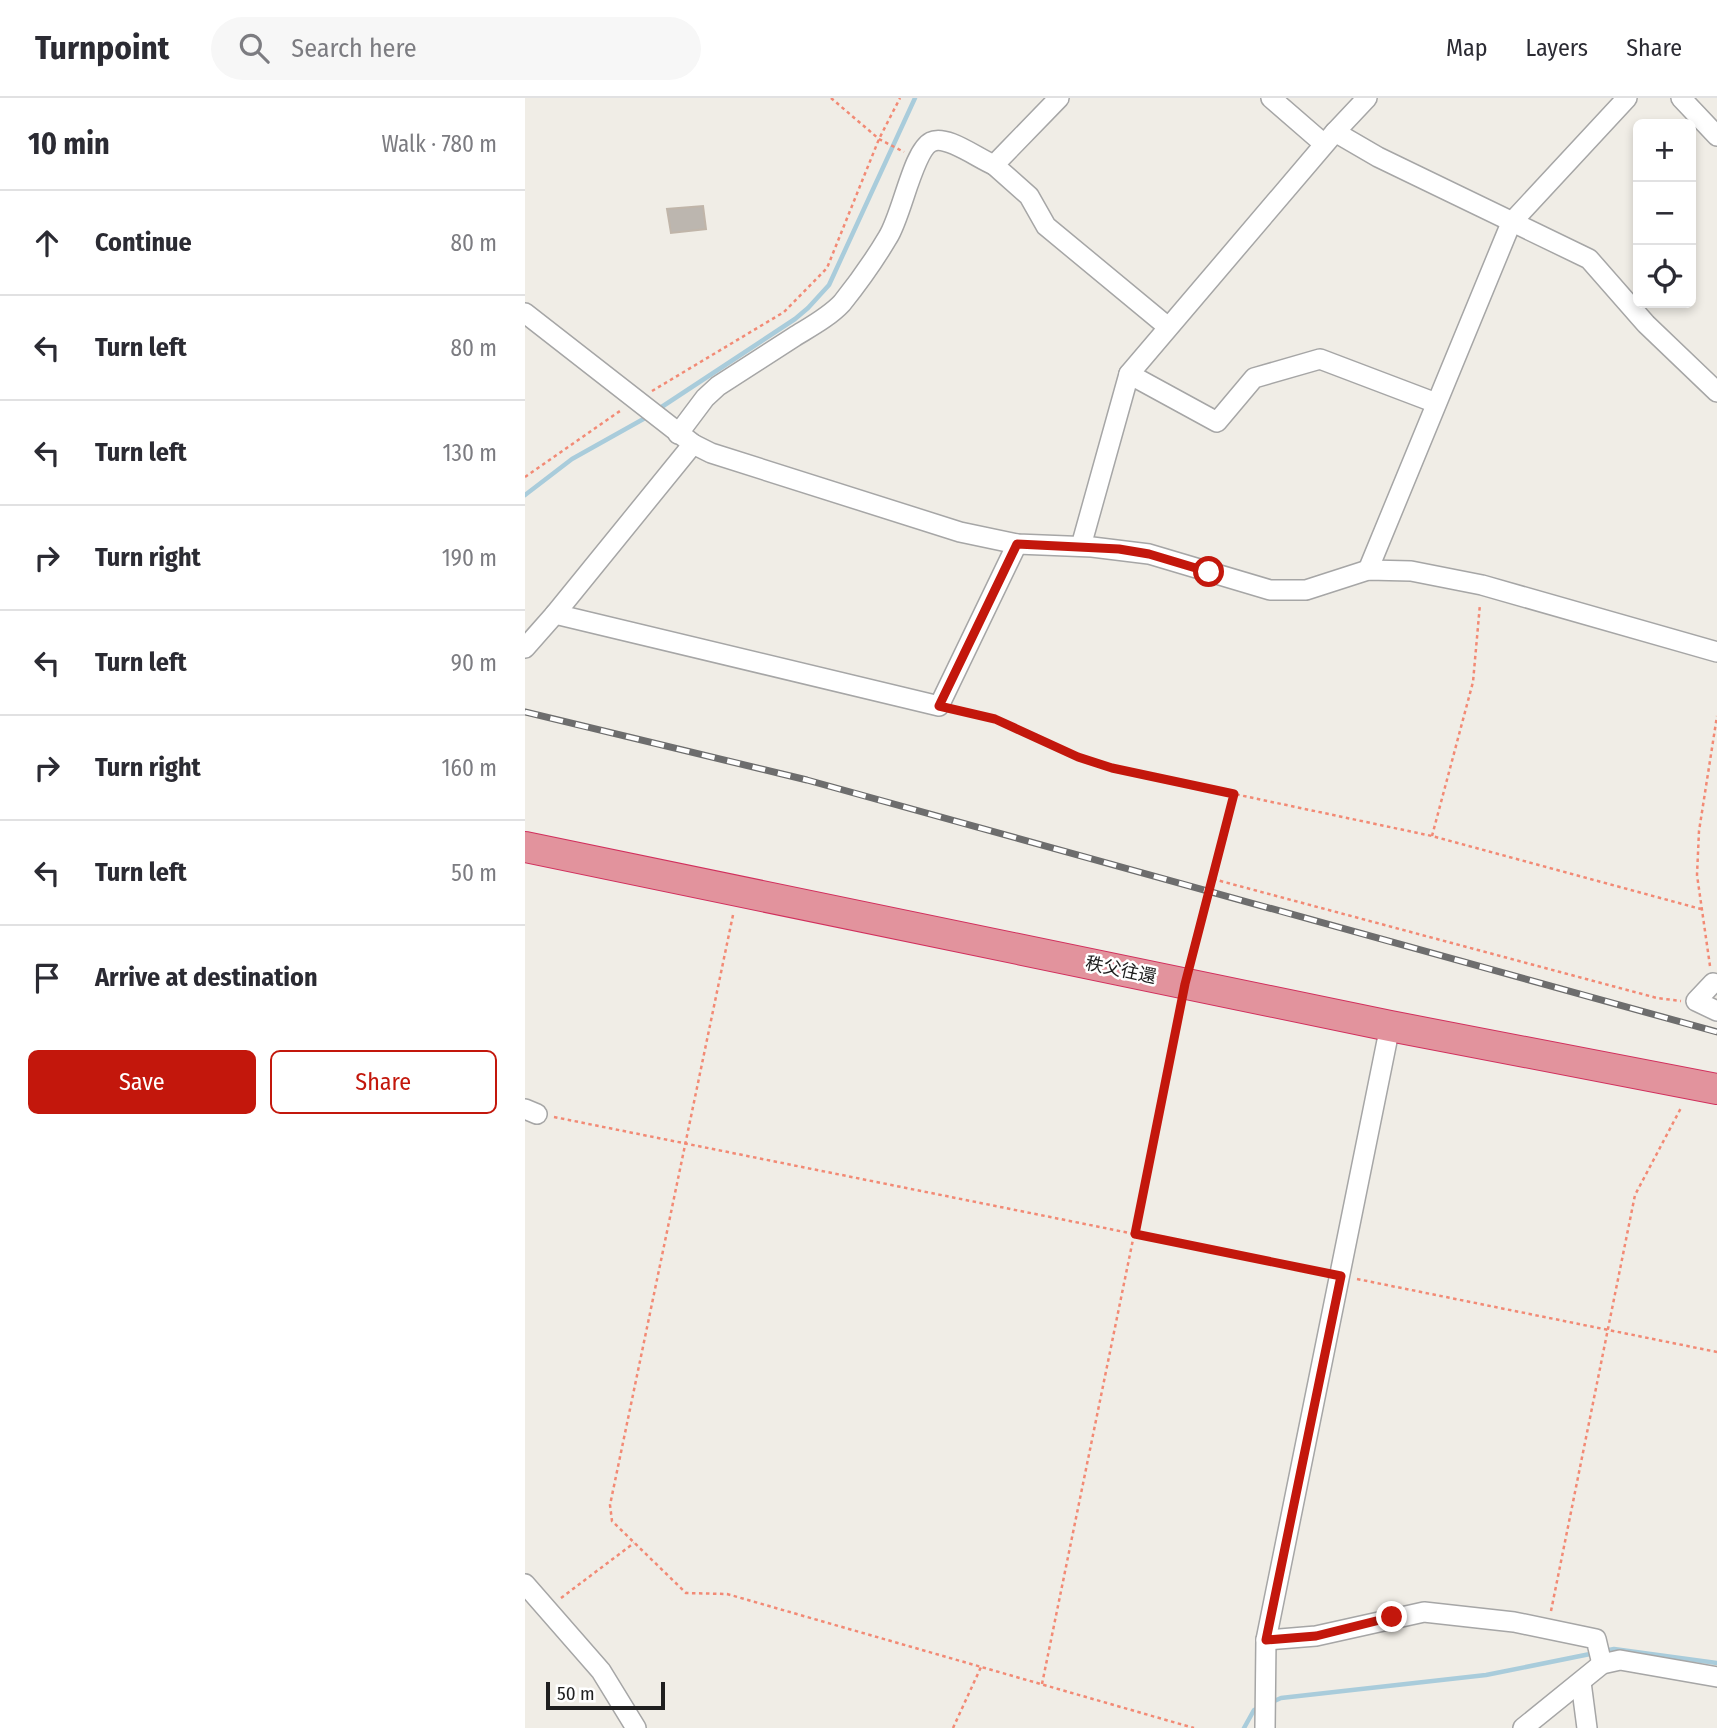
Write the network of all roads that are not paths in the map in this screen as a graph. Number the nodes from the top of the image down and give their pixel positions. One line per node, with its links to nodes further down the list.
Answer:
1 (1059, 98): 8 (street)
2 (1271, 98): 7 (street)
3 (1367, 98): 7 (street)
4 (1627, 98): 9 (street)
5 (1681, 98): 6 (street)
6 (1717, 136)
7 (1329, 138): 9 (street); 11 (street)
8 (994, 165): 11 (street); 15 (street)
9 (1511, 223): 13 (street); 14 (street)
10 (525, 313): 15 (street)
11 (1168, 327): 12 (street)
12 (1129, 374): 14 (street); 17 (street)
13 (1717, 392)
14 (1436, 403): 18 (street)
15 (686, 439): 16 (street); 19 (street)
16 (1017, 544): 17 (street); 19 (street)
17 (1081, 546): 18 (street)
18 (1368, 570): 21 (street)
19 (555, 614): 20 (street)
20 (525, 648)
21 (1717, 652)
22 (525, 847): 25 (highway, 秩父往還)
23 (1713, 983): 24 (street)
24 (1717, 1011)
25 (1390, 1026): 26 (highway, 秩父往還); 28 (street)
26 (1705, 1087)
27 (525, 1584): 32 (street)
28 (1266, 1640): 29 (street); 33 (street)
29 (1600, 1656): 30 (street); 31 (street)
30 (1717, 1677)
31 (1581, 1682): 34 (street); 35 (street)
32 (636, 1728)
33 (1265, 1728)
34 (1523, 1728)
35 (1587, 1728)

